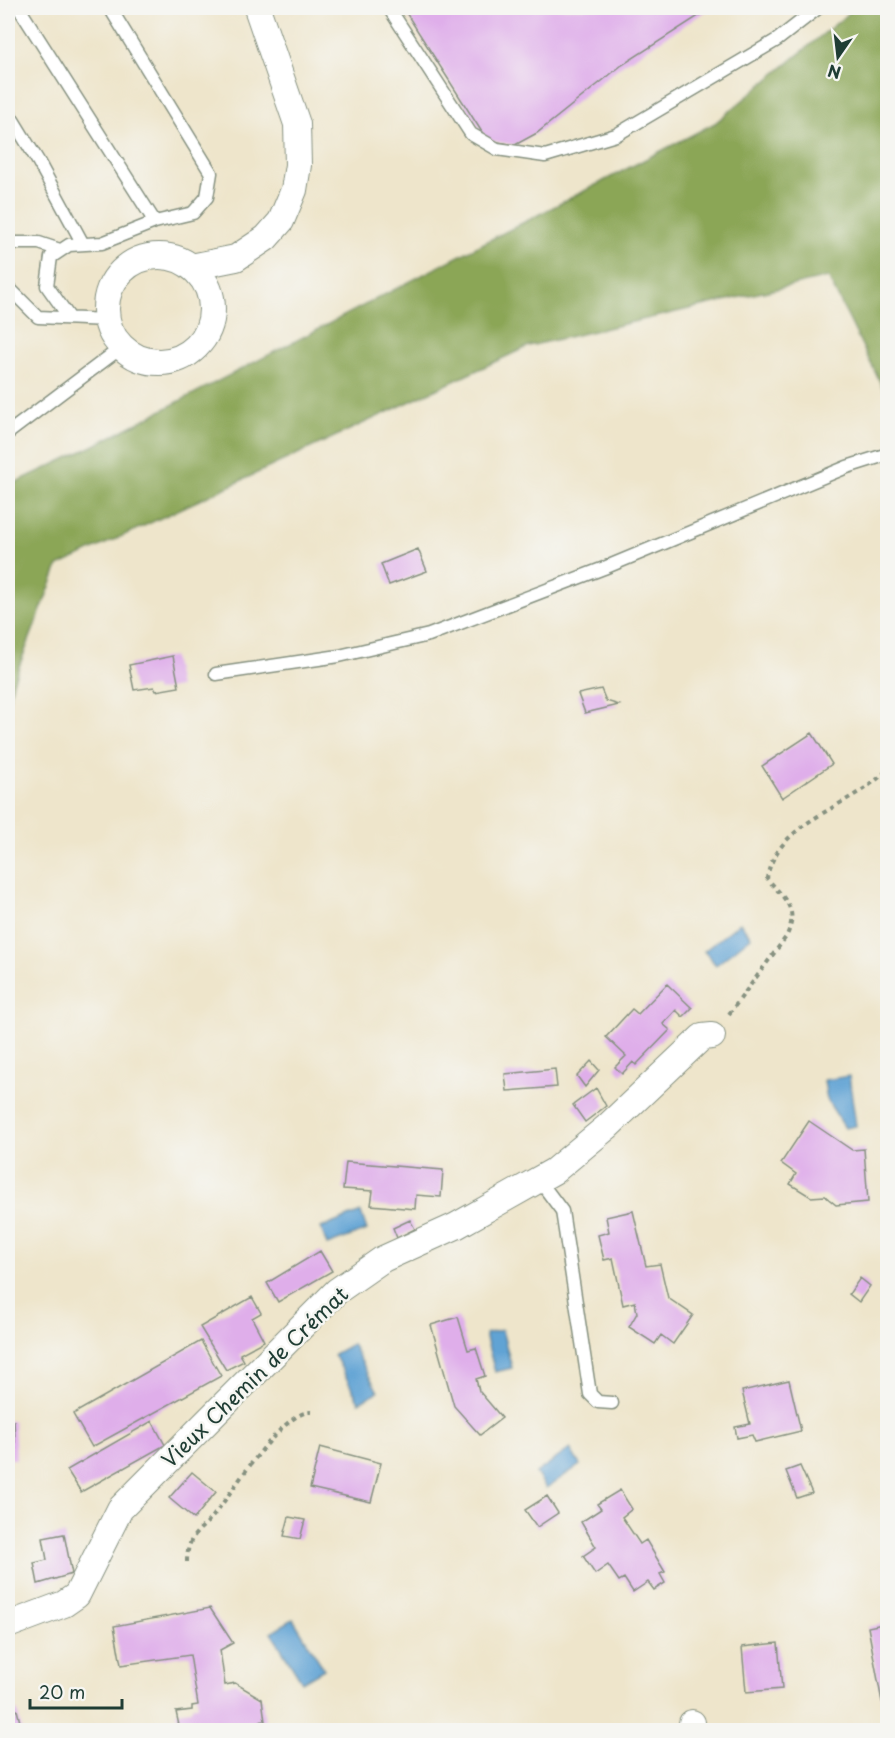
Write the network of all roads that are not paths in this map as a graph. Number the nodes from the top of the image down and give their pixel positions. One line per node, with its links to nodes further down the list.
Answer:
1 (19, 8): 7 (lane)
2 (110, 8): 7 (lane)
3 (257, 8): 11 (street)
4 (389, 8): 5 (lane)
5 (818, 8)
6 (8, 112): 9 (lane)
7 (155, 222): 9 (lane)
8 (8, 243): 10 (lane)
9 (83, 244): 10 (lane)
10 (60, 250): 15 (lane)
11 (236, 258): 12 (street); 14 (street)
12 (191, 267): 14 (street); 16 (street)
13 (8, 287): 15 (lane)
14 (212, 305): 17 (street)
15 (69, 317): 16 (lane)
16 (107, 320): 17 (street)
17 (122, 347): 18 (lane)
18 (8, 433)
19 (888, 454): 20 (lane)
20 (216, 675)
21 (712, 1036): 22 (street, Vieux Chemin de Crémat)
22 (539, 1180): 23 (lane); 24 (street, Vieux Chemin de Crémat)
23 (612, 1403)
24 (8, 1625)

